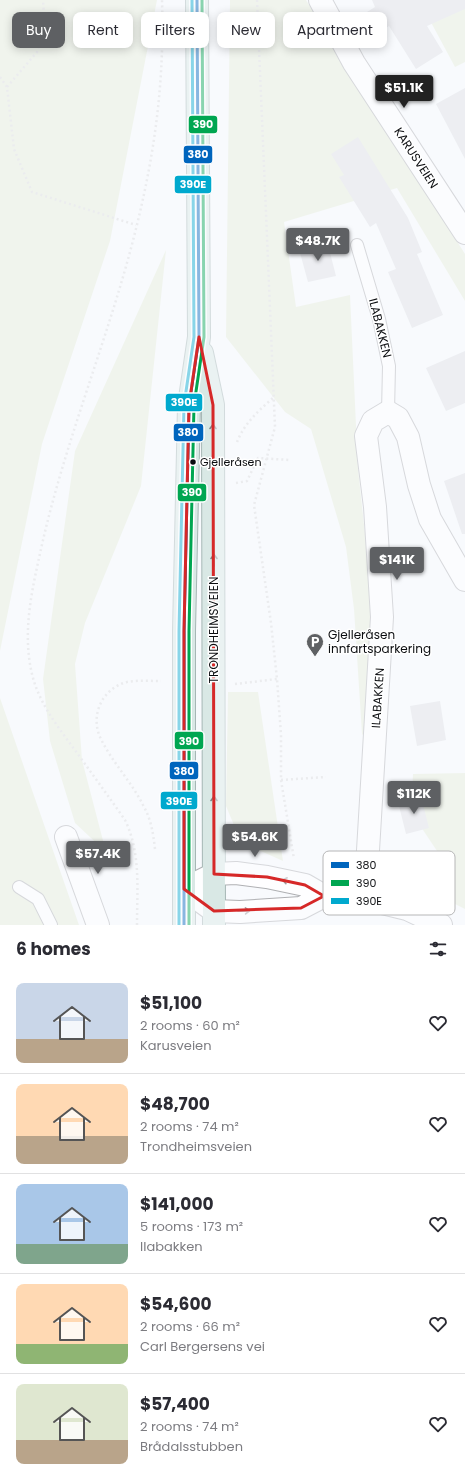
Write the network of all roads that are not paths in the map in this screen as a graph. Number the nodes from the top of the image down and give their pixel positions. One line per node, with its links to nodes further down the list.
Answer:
1 (197, 0): 5 (highway, TRONDHEIMSVEIEN)
2 (320, 0): 3 (street, KARUSVEIEN)
3 (465, 233)
4 (357, 244): 6 (lane, ILABAKKEN)
5 (198, 337): 10 (highway, TRONDHEIMSVEIEN, one-way to 5); 12 (highway, TRONDHEIMSVEIEN)
6 (388, 412): 7 (street); 9 (street, ILABAKKEN)
7 (465, 580)
8 (66, 837): 19 (street)
9 (368, 851)
10 (214, 874): 12 (street); 13 (street, one-way to 10); 16 (highway, TRONDHEIMSVEIEN)
11 (19, 887): 18 (lane)
12 (184, 889): 16 (street); 20 (highway, TRONDHEIMSVEIEN)
13 (323, 895)
14 (323, 897): 16 (street, one-way to 14)
15 (418, 915): 17 (street)
16 (214, 918)
17 (430, 922)
18 (51, 925)
19 (98, 925)
20 (184, 925)

